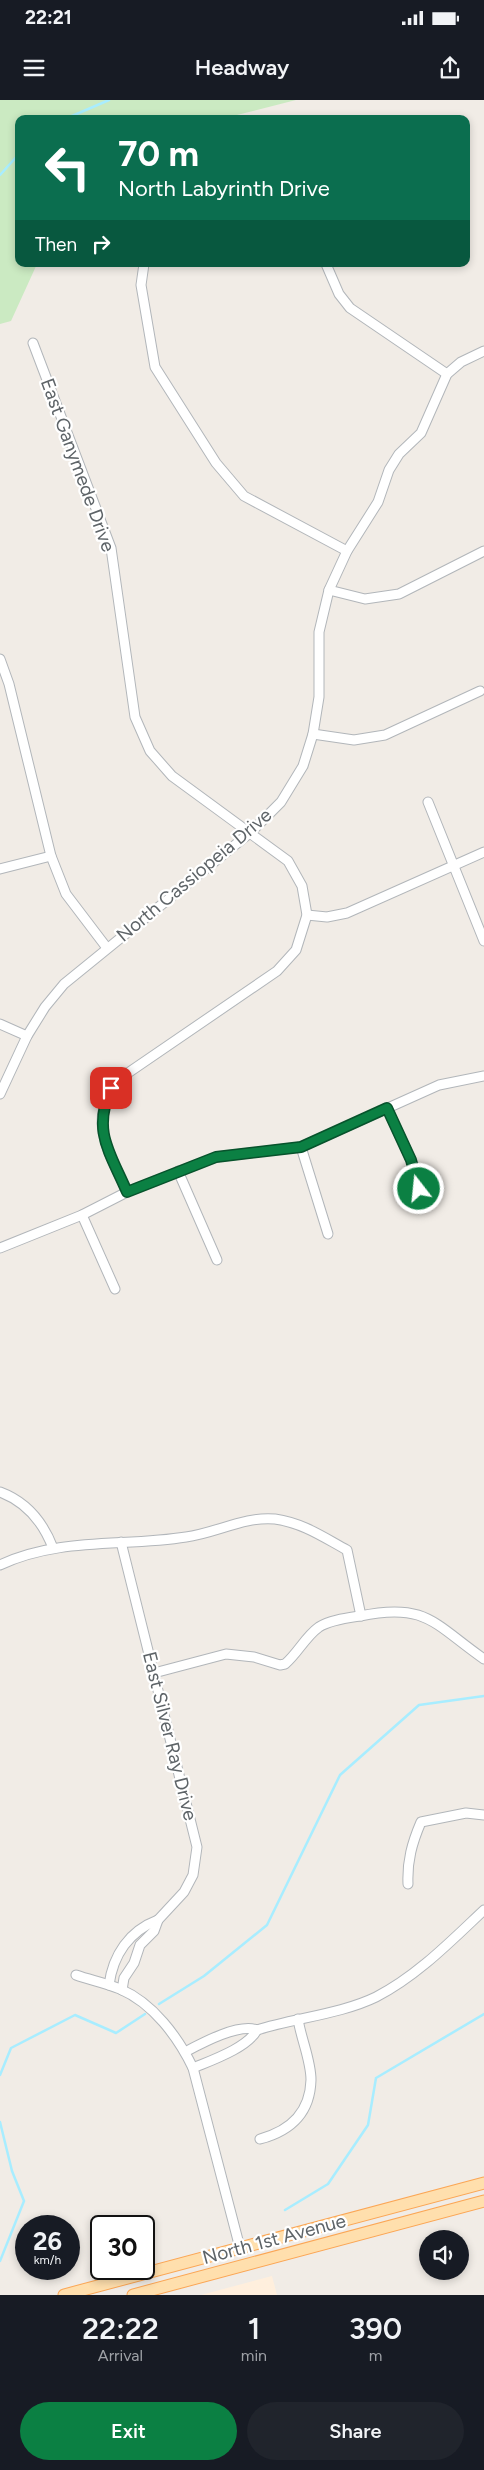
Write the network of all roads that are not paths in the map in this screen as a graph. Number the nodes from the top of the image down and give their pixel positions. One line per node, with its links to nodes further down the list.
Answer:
1 (144, 267): 6 (street)
2 (327, 267): 5 (street)
3 (33, 342): 13 (street, East Ganymede Drive)
4 (484, 351): 5 (street, North Cassiopeia Drive)
5 (447, 374): 6 (street, North Cassiopeia Drive)
6 (347, 551): 8 (street, North Cassiopeia Drive)
7 (484, 551): 8 (street)
8 (329, 590): 11 (street, North Cassiopeia Drive)
9 (0, 659): 15 (street)
10 (480, 692): 11 (street)
11 (313, 734): 13 (street, North Cassiopeia Drive)
12 (428, 802): 16 (street)
13 (251, 832): 18 (street, East Ganymede Drive); 20 (street, North Cassiopeia Drive)
14 (484, 852): 16 (street)
15 (51, 856): 17 (street); 20 (street)
16 (455, 865): 18 (street); 19 (street)
17 (0, 870)
18 (307, 915): 28 (street, East Ganymede Drive)
19 (484, 941)
20 (108, 948): 22 (street, North Cassiopeia Drive)
21 (0, 1024): 22 (street)
22 (27, 1036): 24 (street, North Cassiopeia Drive)
23 (484, 1076): 25 (street)
24 (0, 1094)
25 (387, 1108): 26 (street); 29 (street)
26 (301, 1147): 27 (street); 31 (street)
27 (178, 1171): 28 (street); 33 (street)
28 (127, 1192): 30 (street)
29 (423, 1204)
30 (82, 1215): 32 (street); 34 (street)
31 (328, 1234)
32 (0, 1248)
33 (217, 1260)
34 (115, 1289)
35 (0, 1492): 37 (street)
36 (121, 1542): 37 (street); 39 (street); 41 (street, East Silver Ray Drive)
37 (53, 1548): 38 (street)
38 (0, 1565)
39 (360, 1616): 40 (street); 41 (street)
40 (484, 1659)
41 (154, 1673): 45 (street, East Silver Ray Drive)
42 (484, 1816): 43 (street)
43 (408, 1884)
44 (484, 1910): 49 (street)
45 (158, 1920): 47 (street, East Silver Ray Drive); 48 (street, East Silver Ray Drive)
46 (76, 1975): 47 (street)
47 (109, 1985): 48 (street)
48 (122, 1990): 51 (street)
49 (298, 2019): 50 (street); 53 (street)
50 (258, 2030): 51 (street); 52 (street)
51 (185, 2052): 52 (street)
52 (193, 2068): 56 (street)
53 (260, 2139)
54 (484, 2183): 56 (main road, North 1st Avenue)
55 (484, 2201): 58 (main road, North 1st Avenue)
56 (240, 2248): 57 (main road, North 1st Avenue)
57 (64, 2295)
58 (133, 2295)

